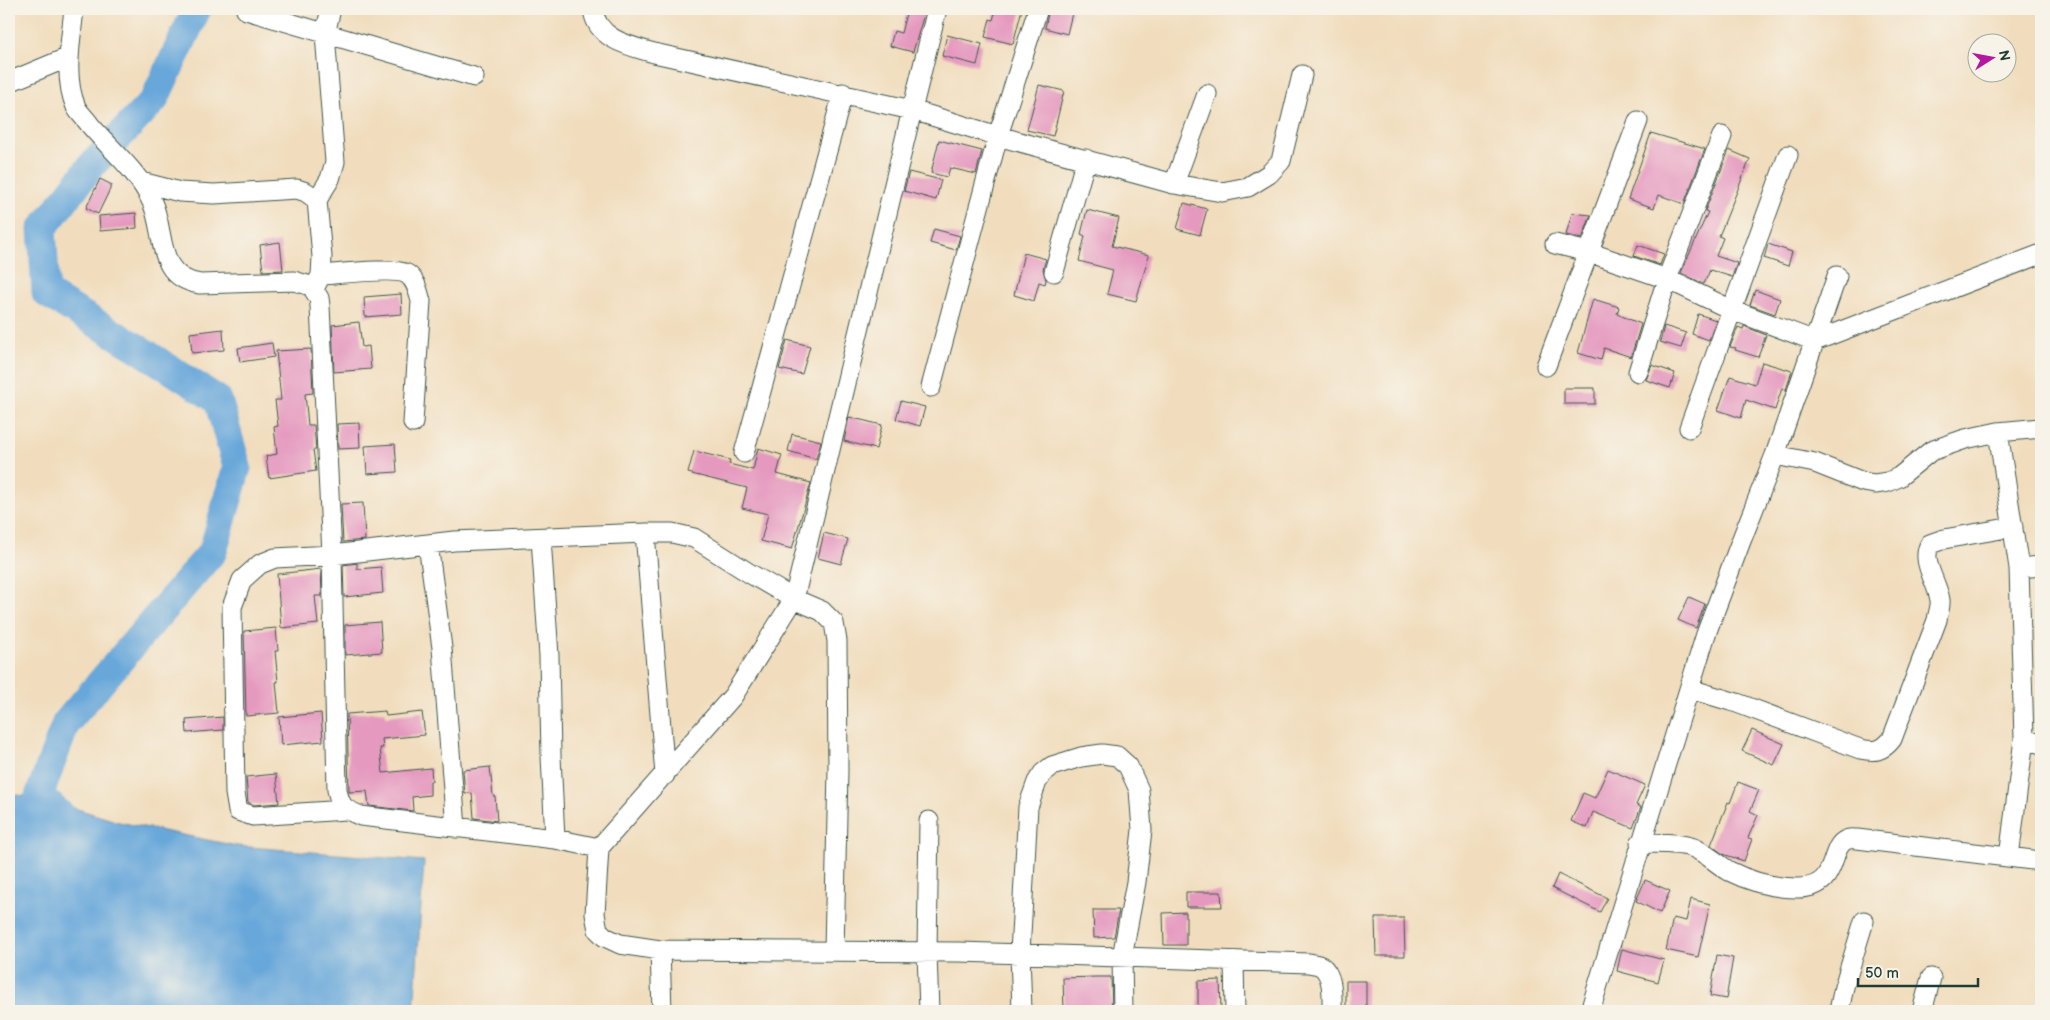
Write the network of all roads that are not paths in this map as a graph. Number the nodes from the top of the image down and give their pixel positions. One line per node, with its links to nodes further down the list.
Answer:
1 (74, 9): 8 (street)
2 (330, 9): 7 (street)
3 (593, 9): 12 (street)
4 (937, 9): 14 (street)
5 (1038, 9): 16 (street)
6 (246, 10): 7 (street)
7 (325, 34): 10 (street); 22 (street)
8 (69, 57): 11 (street); 20 (street)
9 (1302, 75): 21 (street)
10 (474, 77)
11 (9, 82)
12 (843, 93): 14 (street); 39 (street)
13 (1207, 94): 21 (street)
14 (912, 110): 16 (street); 48 (street)
15 (1638, 121): 24 (street)
16 (998, 136): 19 (street); 34 (street)
17 (1722, 136): 28 (street)
18 (1788, 155): 30 (street)
19 (1086, 159): 21 (street); 26 (street)
20 (141, 182): 22 (street); 29 (street)
21 (1174, 184)
22 (317, 200): 29 (street)
23 (1555, 244): 24 (street)
24 (1588, 252): 28 (street); 32 (street)
25 (2041, 254): 31 (street)
26 (1054, 272)
27 (1837, 276): 31 (street)
28 (1667, 279): 30 (street); 33 (street)
29 (318, 282): 35 (street); 45 (street)
30 (1732, 310): 31 (street); 36 (street)
31 (1815, 341): 40 (street)
32 (1546, 366)
33 (1638, 372)
34 (931, 387)
35 (414, 423)
36 (1689, 428)
37 (2041, 428): 38 (street)
38 (1998, 432): 40 (street); 41 (street)
39 (744, 453)
40 (1775, 455): 49 (street)
41 (2013, 527): 47 (street); 49 (street)
42 (645, 533): 43 (street); 48 (street); 51 (street)
43 (541, 538): 44 (street); 55 (street)
44 (428, 544): 45 (street); 54 (street)
45 (332, 555): 52 (street); 52 (street)
46 (2041, 566): 47 (street)
47 (2019, 568): 50 (street)
48 (794, 600): 51 (street); 62 (street)
49 (1690, 689): 56 (street)
50 (2032, 742): 58 (street)
51 (665, 775): 57 (street)
52 (346, 810): 54 (street)
53 (929, 821): 63 (street)
54 (456, 828): 55 (street)
55 (555, 839): 57 (street)
56 (1640, 843): 58 (street); 74 (street)
57 (599, 848): 61 (street)
58 (2009, 857): 59 (street)
59 (2041, 861)
60 (1864, 921): 75 (street)
61 (660, 950): 62 (street); 68 (street)
62 (834, 951): 63 (street)
63 (927, 952): 64 (street); 69 (street)
64 (1020, 953): 65 (street); 65 (street); 70 (street)
65 (1122, 957): 66 (street); 71 (street)
66 (1234, 961): 72 (street); 73 (street)
67 (1932, 978): 76 (street)
68 (662, 1011)
69 (929, 1011)
70 (1022, 1011)
71 (1123, 1011)
72 (1235, 1011)
73 (1332, 1011)
74 (1590, 1011)
75 (1839, 1011)
76 (1922, 1011)

